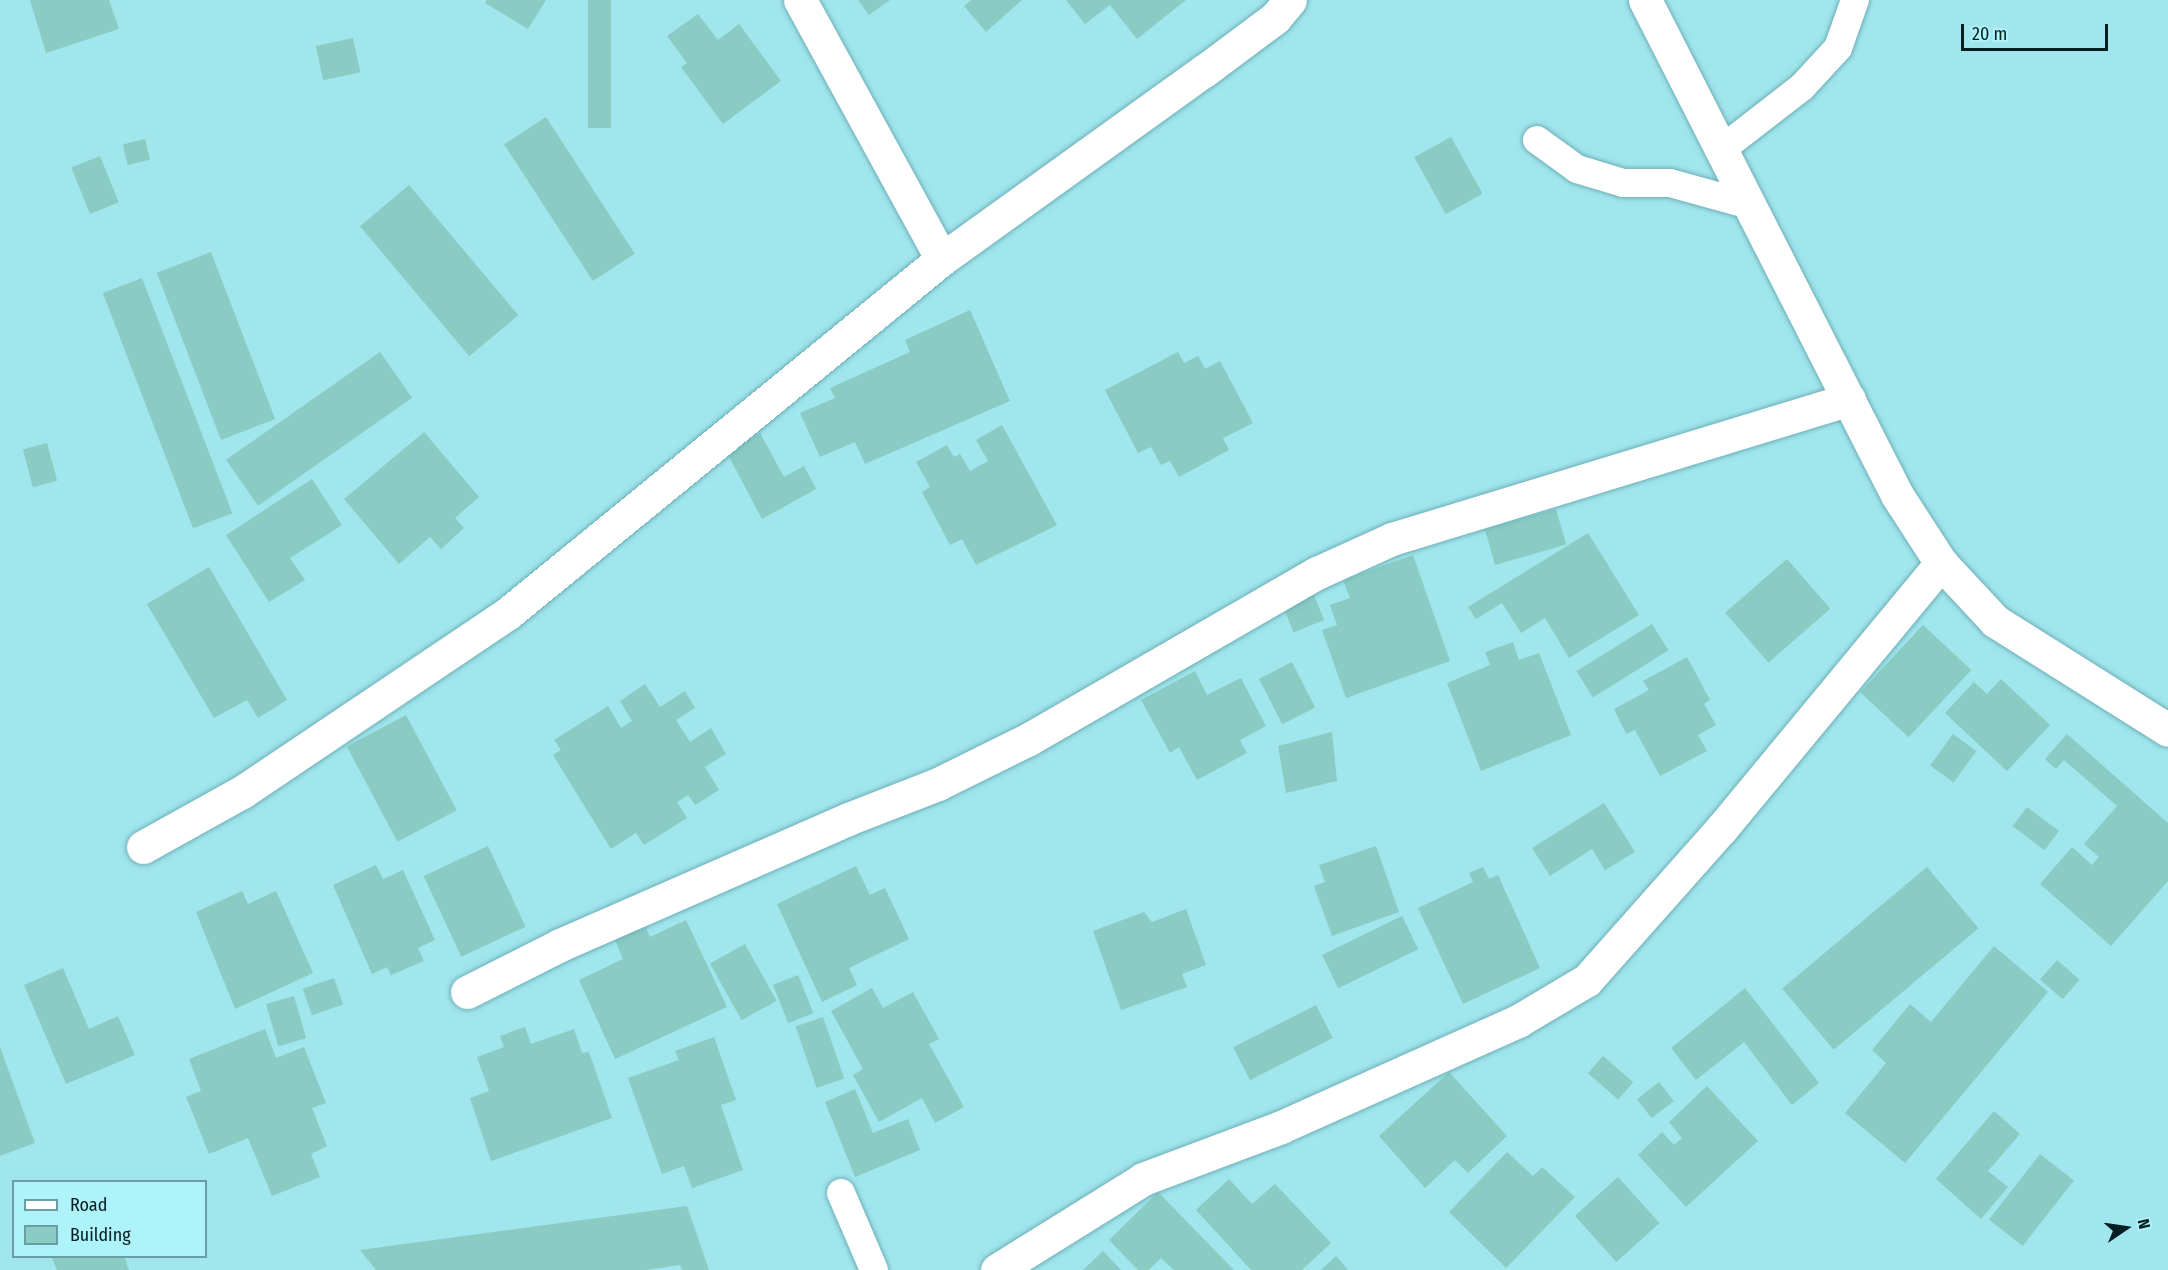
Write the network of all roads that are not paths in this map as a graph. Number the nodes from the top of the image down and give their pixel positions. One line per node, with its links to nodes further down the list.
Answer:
1 (800, 0): 8 (street)
2 (1290, 0): 8 (street)
3 (1645, 0): 6 (street)
4 (1855, 0): 6 (lane)
5 (1537, 140): 7 (lane)
6 (1722, 150): 7 (street)
7 (1746, 204): 9 (street)
8 (942, 259): 12 (street)
9 (1849, 399): 10 (street); 13 (street)
10 (1941, 563): 11 (street); 16 (street)
11 (2168, 730)
12 (143, 847)
13 (467, 992)
14 (842, 1193): 15 (lane)
15 (874, 1270)
16 (997, 1270)

